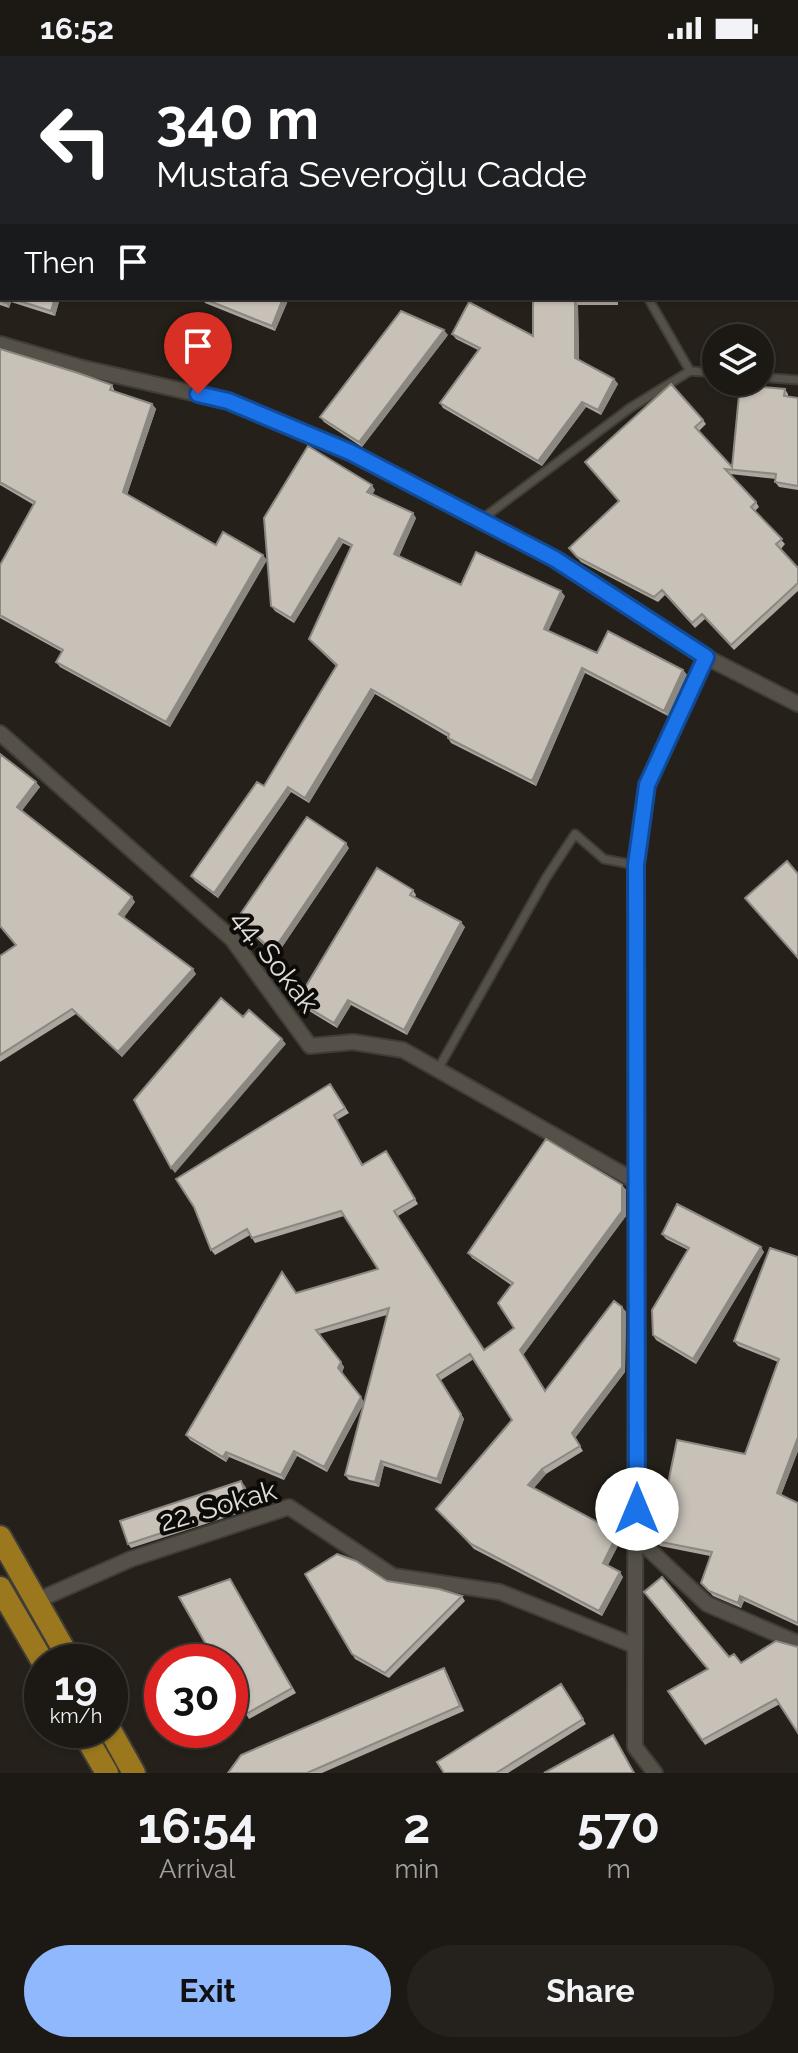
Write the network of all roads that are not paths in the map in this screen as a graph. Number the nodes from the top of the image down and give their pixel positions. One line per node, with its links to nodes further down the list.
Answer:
1 (649, 300): 3 (lane)
2 (0, 344): 7 (street)
3 (690, 371): 4 (lane); 7 (lane)
4 (702, 372)
5 (774, 378): 6 (lane)
6 (798, 380)
7 (480, 520): 8 (street)
8 (706, 657): 9 (street); 11 (street)
9 (798, 704)
10 (0, 733): 12 (street, 44. Sokak)
11 (636, 865): 12 (lane); 13 (street)
12 (438, 1069): 13 (street, 44. Sokak)
13 (635, 1181): 15 (street)
14 (0, 1537): 17 (main road)
15 (637, 1538): 18 (street); 21 (street)
16 (0, 1588): 19 (main road)
17 (36, 1601): 20 (main road); 21 (street, 22. Sokak)
18 (798, 1643)
19 (33, 1644)
20 (61, 1644)
21 (633, 1645): 26 (street)
22 (91, 1748): 24 (main road)
23 (120, 1748): 25 (main road)
24 (103, 1772)
25 (134, 1773)
26 (655, 1773)

